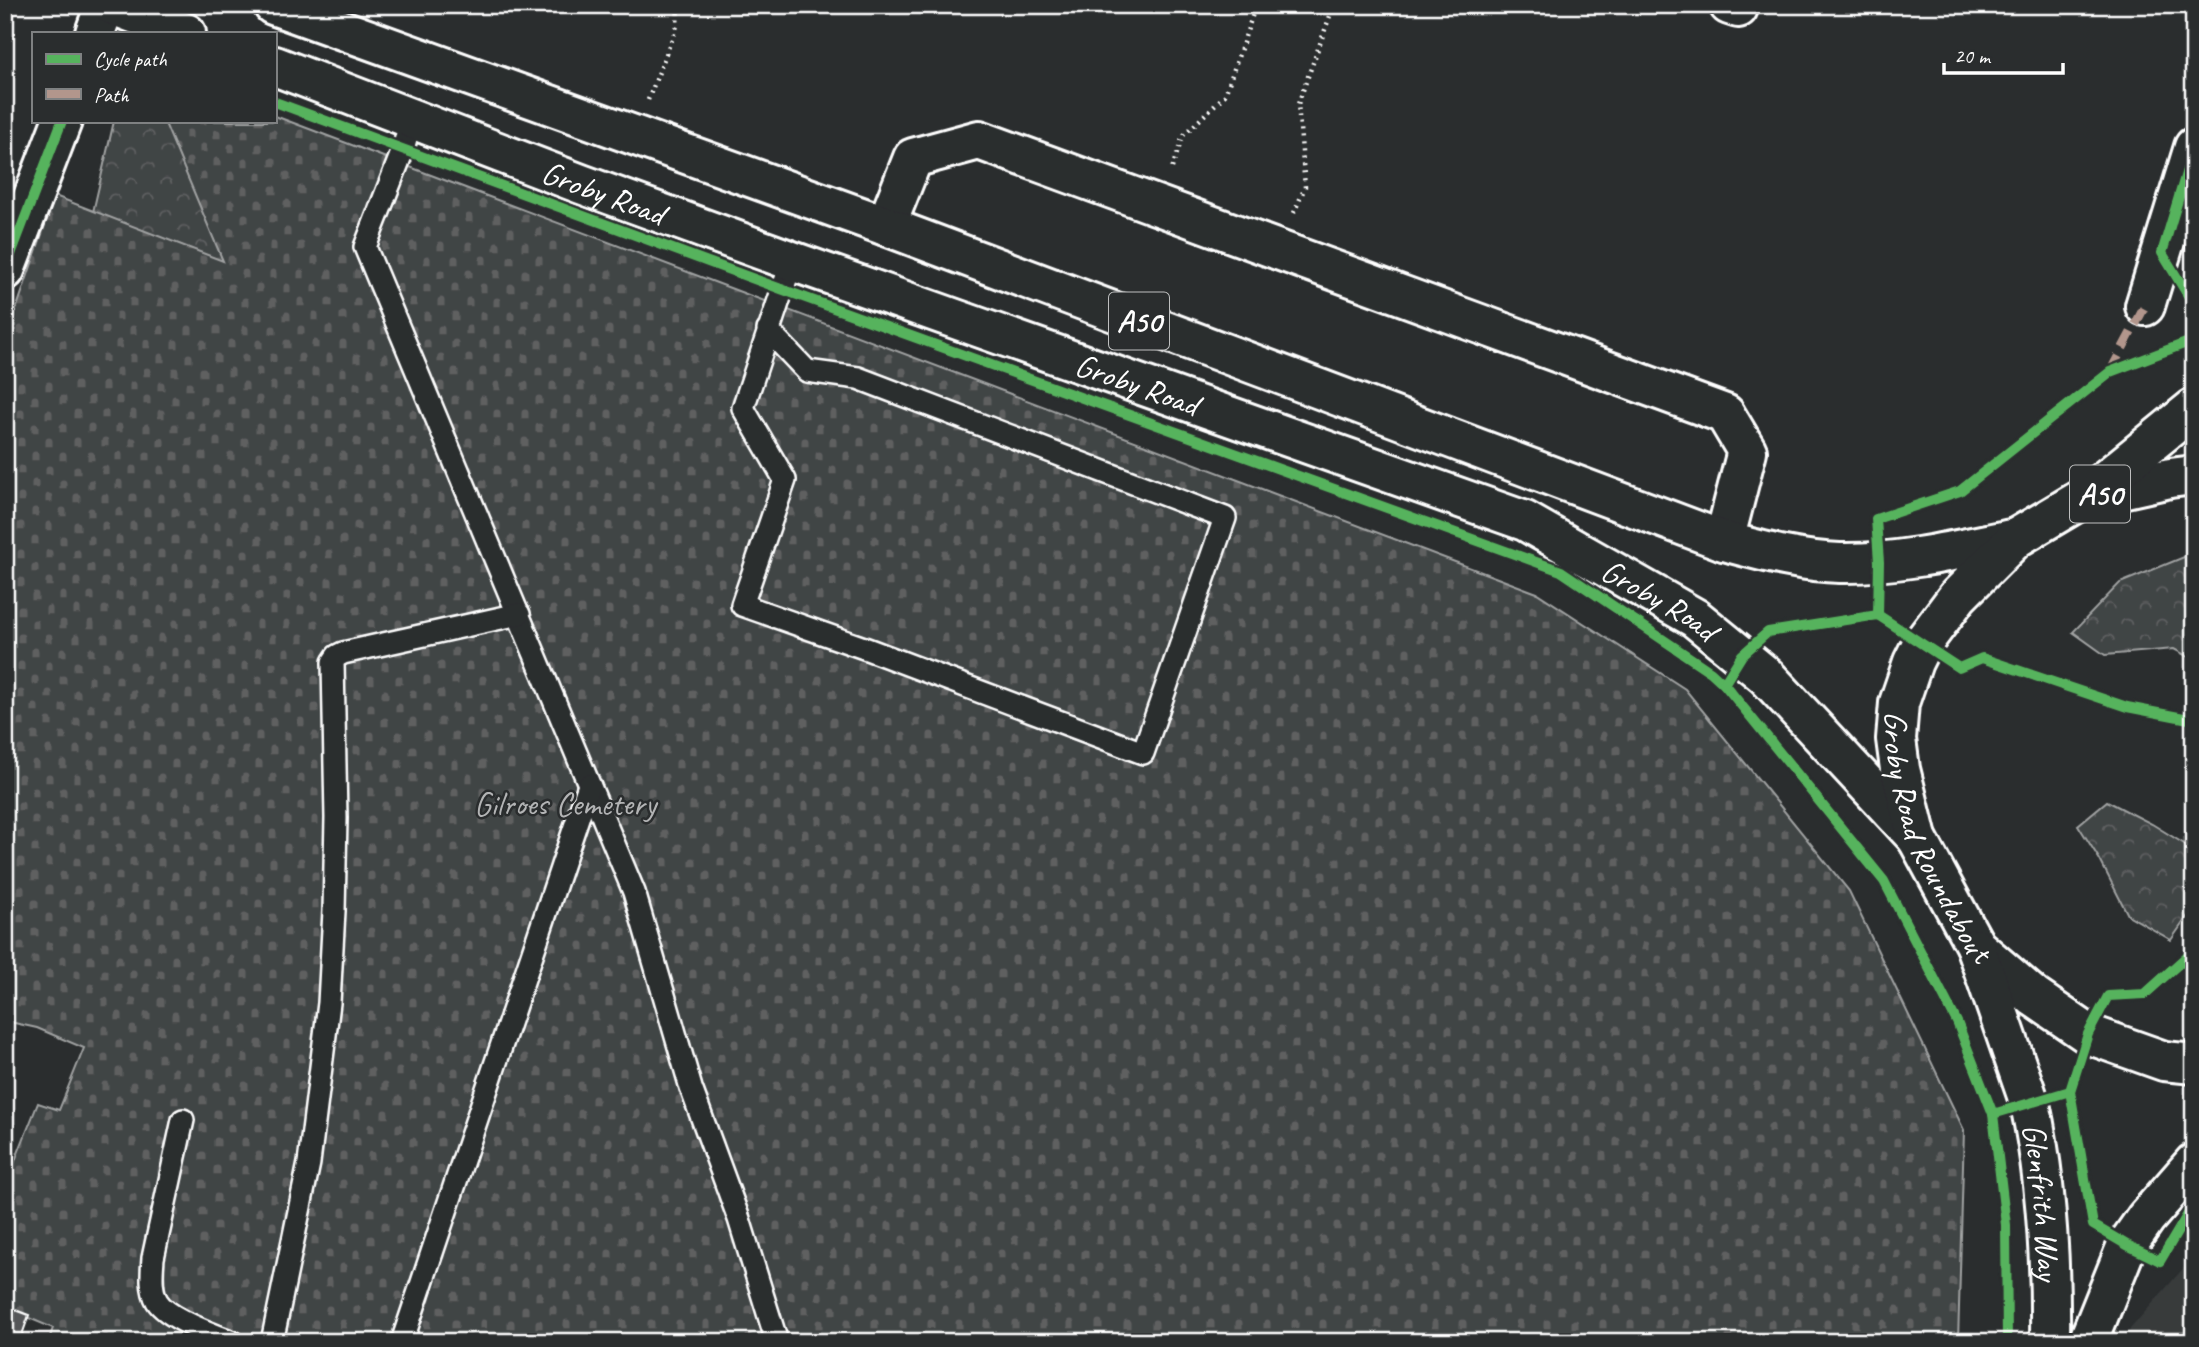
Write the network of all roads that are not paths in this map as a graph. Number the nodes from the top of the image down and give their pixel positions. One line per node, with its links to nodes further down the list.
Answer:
1 (105, 5): 4 (main road)
2 (112, 5): 5 (main road)
3 (273, 5): 10 (main road, Groby Road / A50)
4 (95, 32)
5 (183, 32)
6 (276, 66): 7 (main road, Groby Road / A50)
7 (411, 118): 11 (main road, Groby Road / A50); 20 (lane)
8 (62, 122): 12 (main road)
9 (2194, 147): 13 (main road)
10 (886, 226): 19 (main road, Groby Road / A50); 19 (main road)
11 (792, 261): 14 (lane); 22 (main road, Groby Road / A50)
12 (5, 270)
13 (2145, 306)
14 (768, 330): 14 (lane)
15 (2194, 408): 17 (main road)
16 (2194, 475): 17 (main road, Groby Road Roundabout / A50)
17 (2085, 497): 18 (main road, Groby Road Roundabout / A50)
18 (2016, 538): 19 (main road, Groby Road / A50); 22 (main road, Groby Road Roundabout / A50)
19 (1724, 541)
20 (519, 614): 21 (lane); 28 (lane)
21 (589, 785): 29 (lane); 30 (lane)
22 (1917, 838): 23 (main road, Groby Road Roundabout / A50)
23 (1976, 947): 24 (main road, Groby Road Roundabout / A50); 31 (main road, Glenfrith Way)
24 (2194, 1064)
25 (183, 1120): 27 (lane)
26 (2194, 1163): 32 (main road, Glenfrith Way)
27 (233, 1342)
28 (272, 1342)
29 (402, 1342)
30 (777, 1342)
31 (2050, 1342)
32 (2088, 1342)

